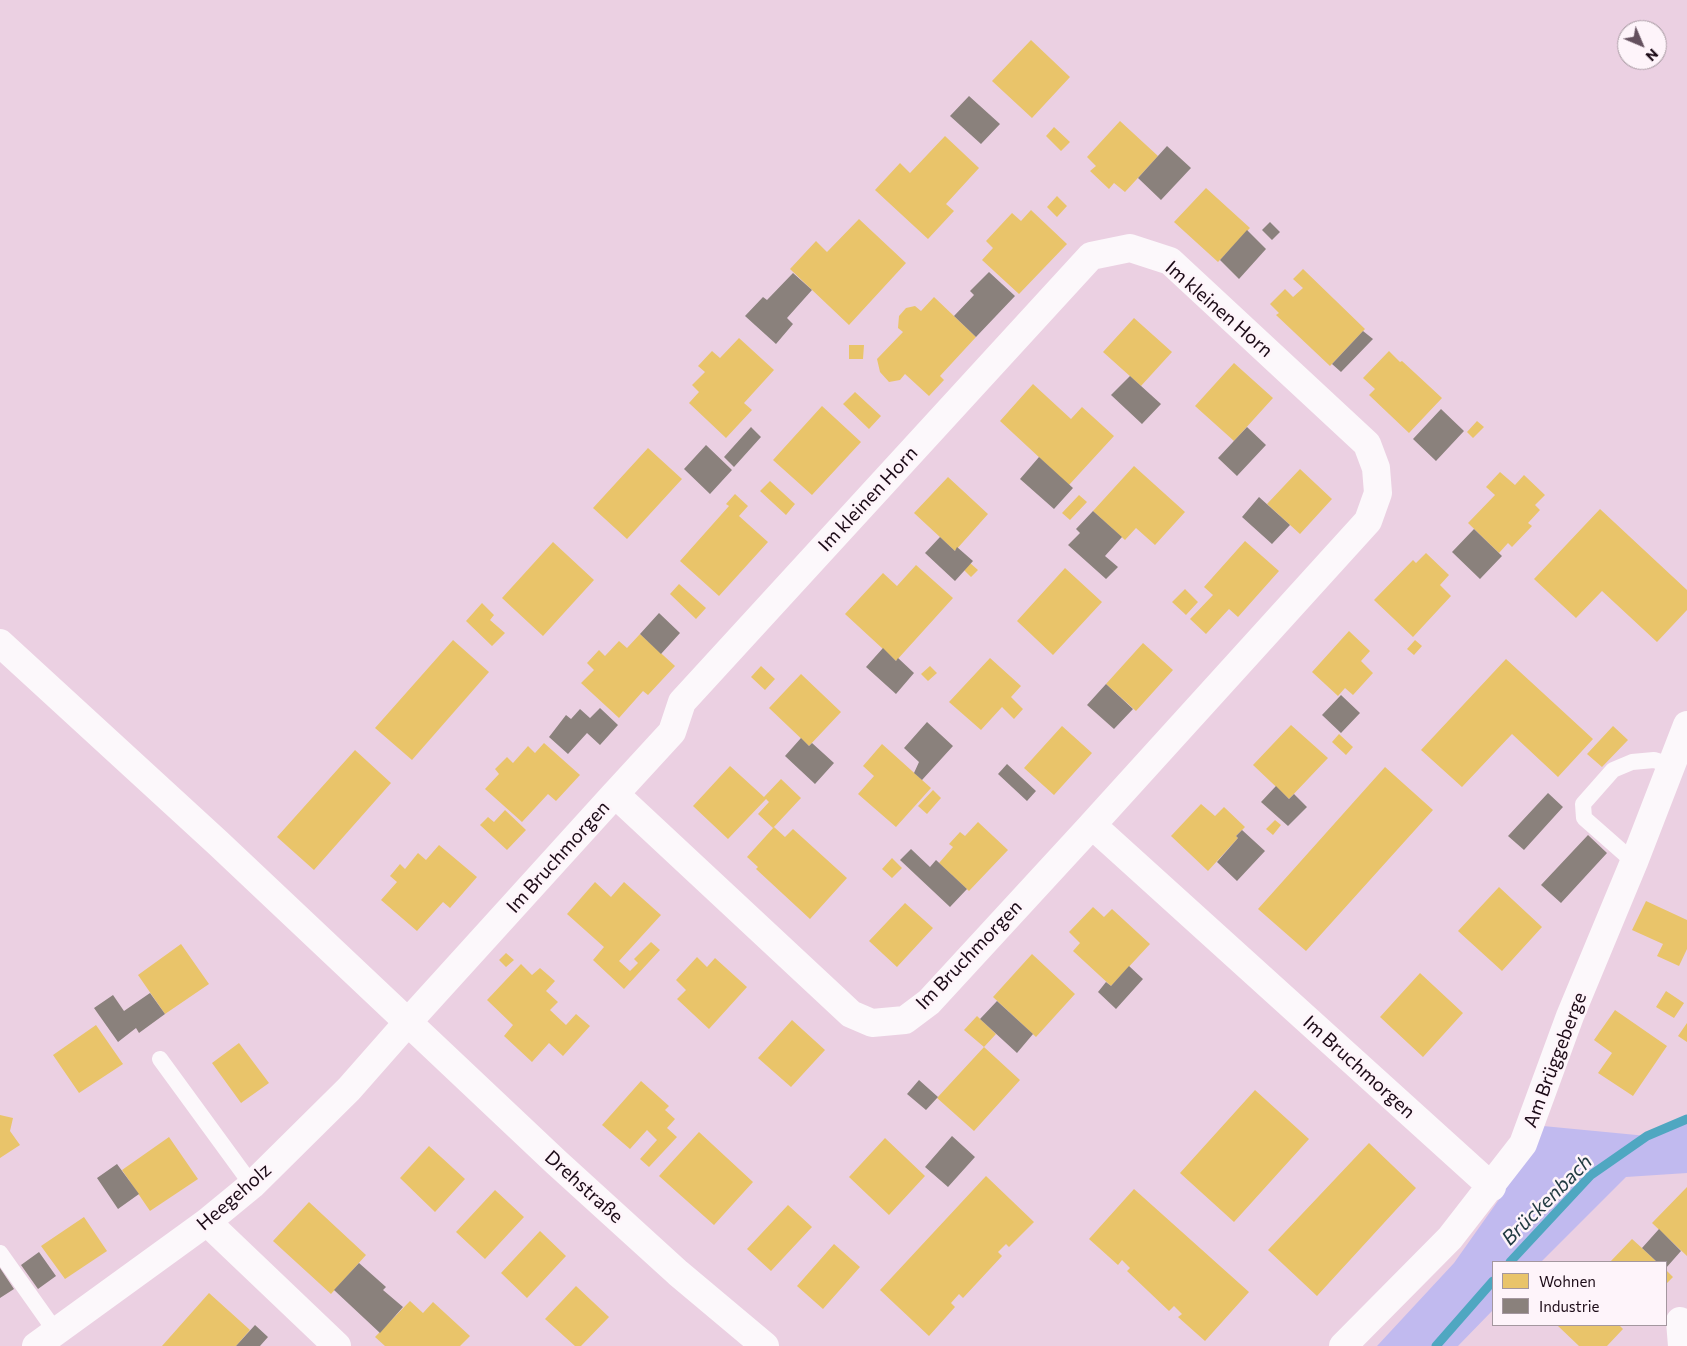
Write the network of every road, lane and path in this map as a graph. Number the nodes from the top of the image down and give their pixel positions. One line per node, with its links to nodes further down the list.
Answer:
1 (0, 643): 7 (street, Drehstraße)
2 (1687, 725): 3 (street, Am Brüggeberge)
3 (1671, 765): 6 (street, Am Brüggeberge); 6 (lane)
4 (615, 794): 5 (street, Im Bruchmorgen); 5 (street, Im kleinen Horn); 7 (street, Im Bruchmorgen)
5 (1092, 824): 10 (street, Im Bruchmorgen)
6 (1634, 862): 10 (street, Am Brüggeberge)
7 (408, 1022): 9 (street, Heegeholz); 15 (street, Drehstraße)
8 (160, 1058): 9 (lane)
9 (252, 1185): 11 (street, Heegeholz)
10 (1492, 1186): 16 (street, Am Brüggeberge)
11 (207, 1222): 13 (street, Heegeholz); 14 (street)
12 (0, 1253): 13 (lane)
13 (46, 1339)
14 (338, 1346)
15 (765, 1346)
16 (1343, 1346)

